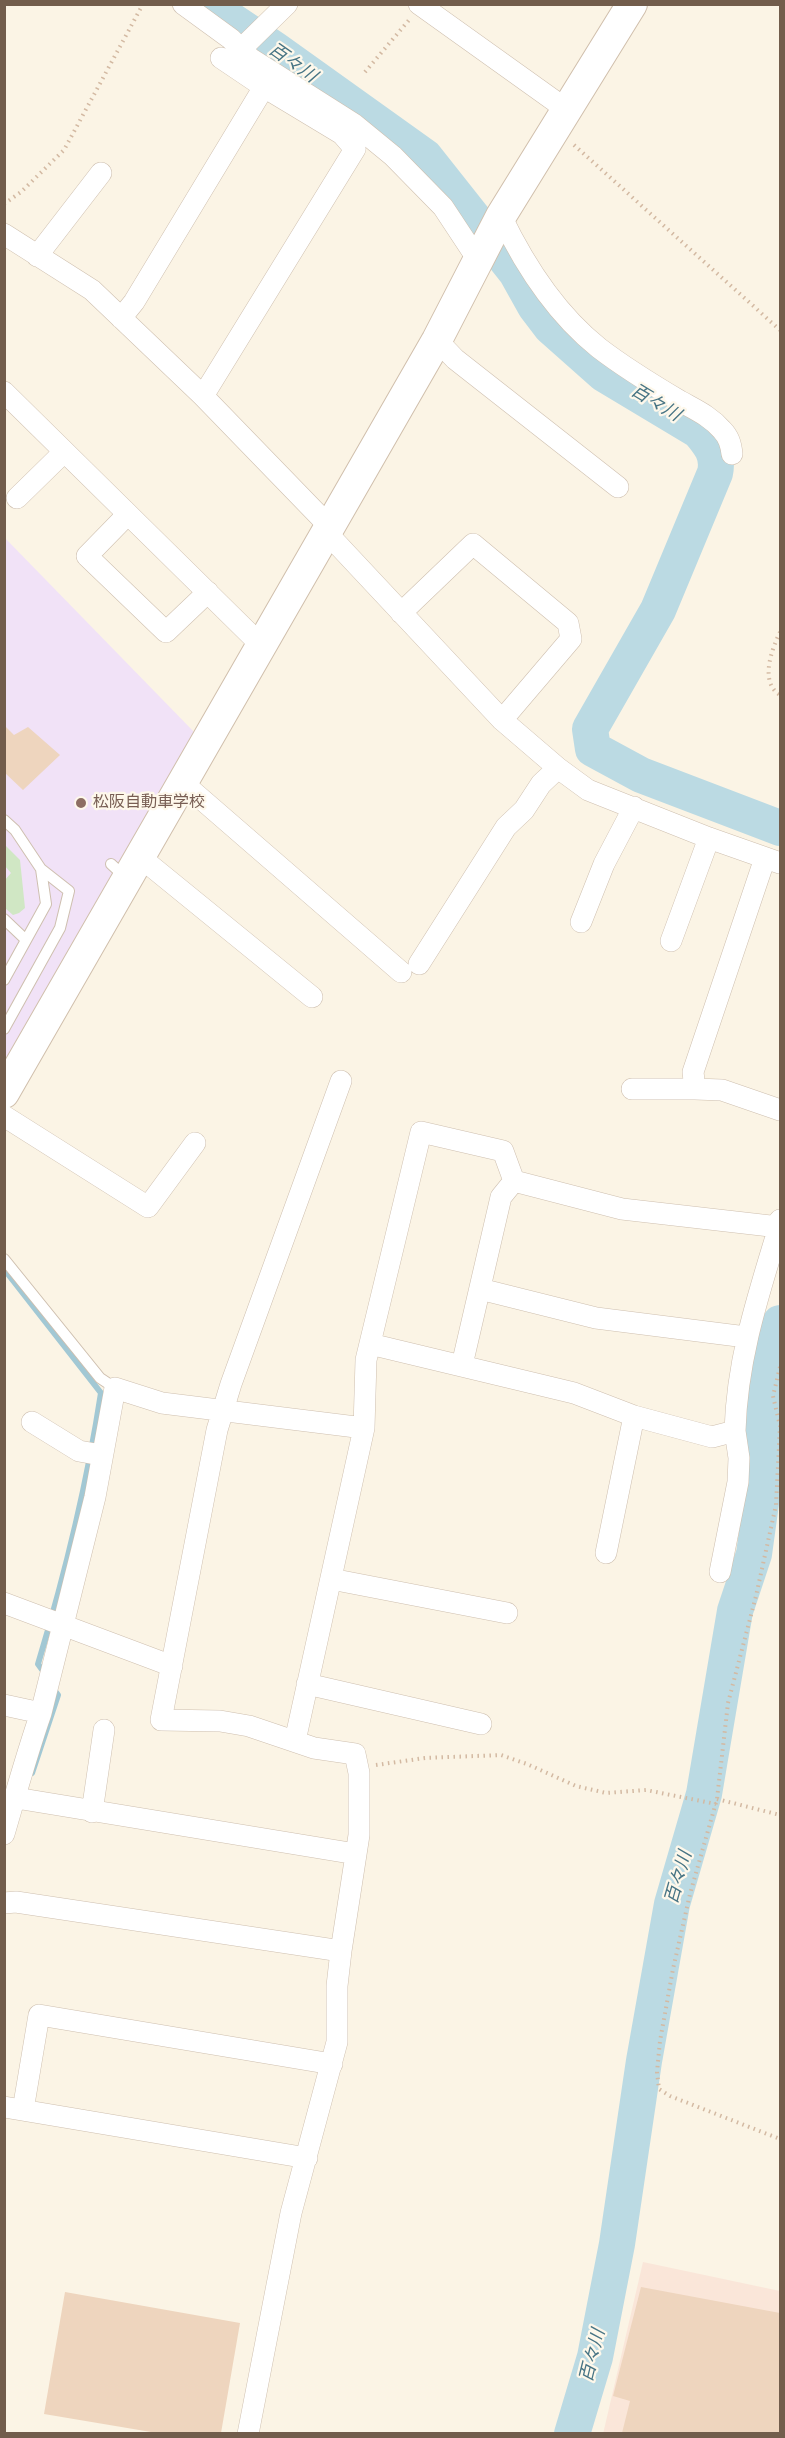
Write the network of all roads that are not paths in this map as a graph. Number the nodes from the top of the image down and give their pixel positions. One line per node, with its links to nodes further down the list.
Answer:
1 (183, 4): 5 (street)
2 (286, 4): 5 (street)
3 (633, 4): 7 (street)
4 (420, 5): 7 (street)
5 (236, 51): 6 (street); 8 (street)
6 (264, 87): 8 (street); 14 (street)
7 (559, 123): 10 (street)
8 (360, 141): 13 (street); 17 (street)
9 (101, 173): 12 (street)
10 (501, 216): 13 (street); 19 (street)
11 (4, 234): 12 (street)
12 (37, 256): 14 (street)
13 (480, 257): 15 (street)
14 (121, 318): 17 (street)
15 (437, 340): 20 (street); 23 (street)
16 (4, 392): 18 (street)
17 (203, 396): 23 (street)
18 (64, 452): 21 (street); 22 (street)
19 (732, 454)
20 (618, 487)
21 (17, 498)
22 (128, 514): 24 (street); 24 (street)
23 (327, 529): 25 (street); 26 (street)
24 (208, 592): 26 (street)
25 (401, 614): 27 (street); 27 (street)
26 (262, 646): 29 (street)
27 (502, 720): 28 (street)
28 (558, 768): 29 (street); 30 (street)
29 (183, 783): 34 (street)
30 (634, 807): 32 (street); 37 (street)
31 (4, 820): 35 (lane)
32 (709, 838): 33 (street); 39 (street)
33 (773, 861): 45 (street)
34 (126, 867): 41 (street); 46 (street)
35 (41, 869): 38 (lane); 42 (lane)
36 (4, 919): 38 (lane)
37 (581, 922)
38 (26, 940): 40 (lane)
39 (671, 941)
40 (4, 980)
41 (312, 997)
42 (4, 1029)
43 (341, 1081): 58 (street)
44 (632, 1089): 45 (street)
45 (694, 1089): 47 (street)
46 (4, 1093)
47 (780, 1110)
48 (4, 1116): 49 (street)
49 (195, 1143)
50 (514, 1181): 51 (street); 53 (street); 55 (street)
51 (779, 1224): 54 (street)
52 (4, 1259): 57 (lane)
53 (480, 1289): 54 (street); 56 (street)
54 (746, 1337): 62 (street)
55 (370, 1344): 56 (street); 61 (street)
56 (462, 1365): 59 (street)
57 (115, 1388): 58 (street); 63 (street)
58 (223, 1411): 61 (street); 70 (street)
59 (634, 1416): 62 (street); 64 (street)
60 (32, 1422): 63 (street)
61 (364, 1428): 66 (street)
62 (735, 1431): 65 (street)
63 (93, 1454): 69 (street)
64 (606, 1553)
65 (720, 1572)
66 (331, 1579): 68 (street); 71 (street)
67 (4, 1604): 69 (street)
68 (507, 1613)
69 (53, 1622): 70 (street); 73 (street)
70 (172, 1666): 76 (street)
71 (307, 1684): 74 (street); 76 (street)
72 (4, 1705): 73 (street)
73 (41, 1713): 77 (street)
74 (481, 1724)
75 (104, 1730): 78 (street)
76 (295, 1742): 80 (street)
77 (16, 1798): 78 (street); 79 (street)
78 (92, 1812): 80 (street)
79 (4, 1834)
80 (356, 1854): 82 (street)
81 (4, 1903): 82 (street)
82 (341, 1951): 83 (street)
83 (332, 2064): 84 (street); 85 (street)
84 (14, 2109): 85 (street)
85 (307, 2158): 86 (street)
86 (248, 2433)

